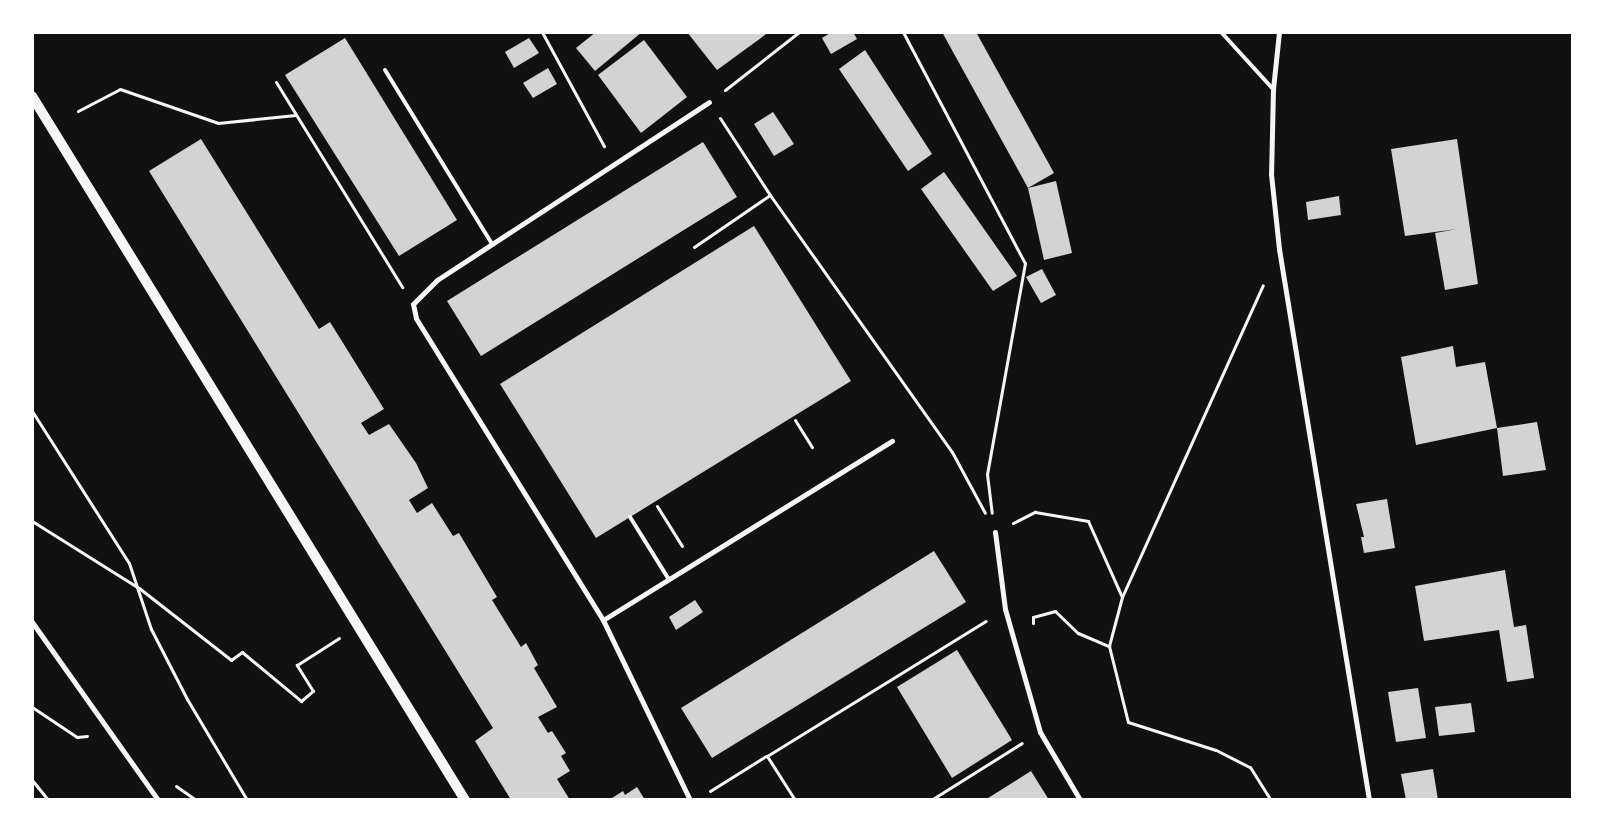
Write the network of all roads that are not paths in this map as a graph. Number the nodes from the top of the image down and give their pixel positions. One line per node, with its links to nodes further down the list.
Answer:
1 (1221, 32): 4 (lane)
2 (1279, 32): 4 (street)
3 (385, 70): 7 (lane)
4 (1273, 89): 18 (street)
5 (32, 96): 15 (main road)
6 (710, 102): 7 (street)
7 (492, 244): 12 (street)
8 (892, 441): 11 (street)
9 (630, 517): 11 (lane)
10 (995, 532): 17 (street)
11 (668, 578): 12 (street)
12 (603, 620): 16 (street)
13 (32, 622): 14 (street)
14 (158, 800)
15 (465, 800)
16 (690, 800)
17 (1080, 800)
18 (1369, 800)

